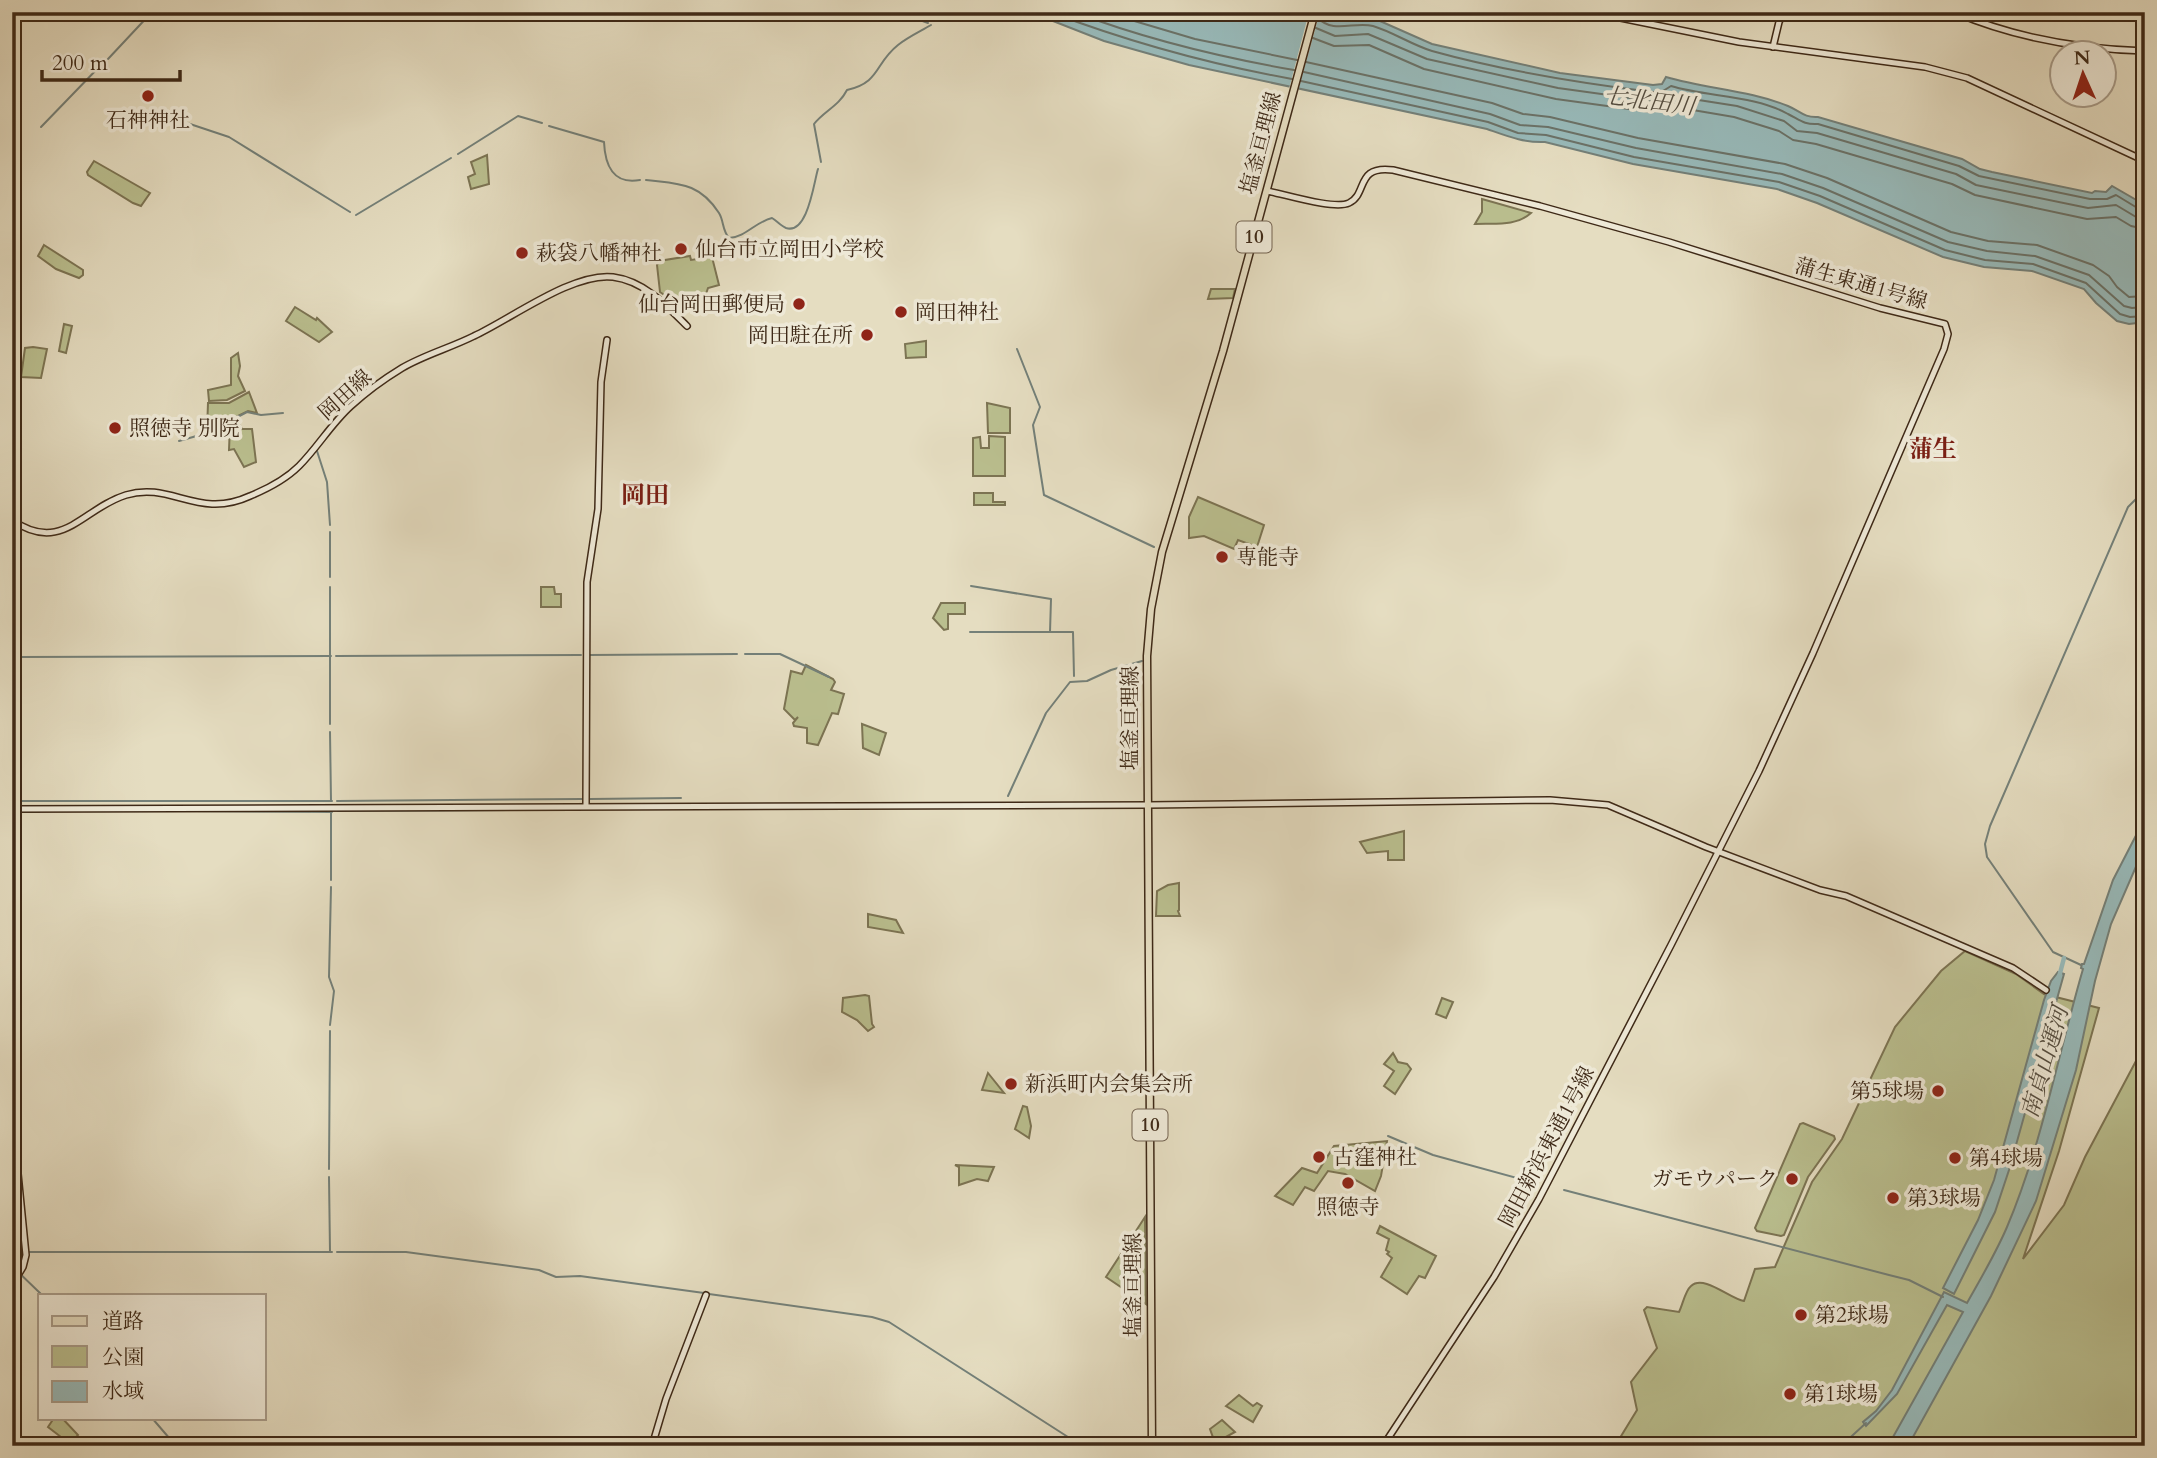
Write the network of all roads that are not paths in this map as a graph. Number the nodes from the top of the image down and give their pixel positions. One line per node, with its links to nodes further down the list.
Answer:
1 (1315, 12): 8 (main road, 塩釜亘理線 / 10)
2 (1591, 12): 5 (street)
3 (1784, 12): 5 (street)
4 (1954, 12): 6 (street)
5 (1773, 47): 7 (street)
6 (2145, 51)
7 (2145, 161)
8 (1267, 191): 12 (main road, 塩釜亘理線 / 10); 15 (street, 蒲生東通1号線)
9 (687, 326): 11 (street, 岡田線)
10 (607, 340): 13 (street)
11 (12, 520)
12 (1148, 805): 13 (street); 15 (street); 20 (main road, 塩釜亘理線 / 10)
13 (586, 806): 14 (street)
14 (15, 808): 17 (street)
15 (1718, 852): 16 (street); 21 (street, 岡田新浜東通1号線)
16 (2046, 990)
17 (12, 1285)
18 (706, 1296): 19 (street)
19 (652, 1446)
20 (1152, 1446)
21 (1383, 1446)

